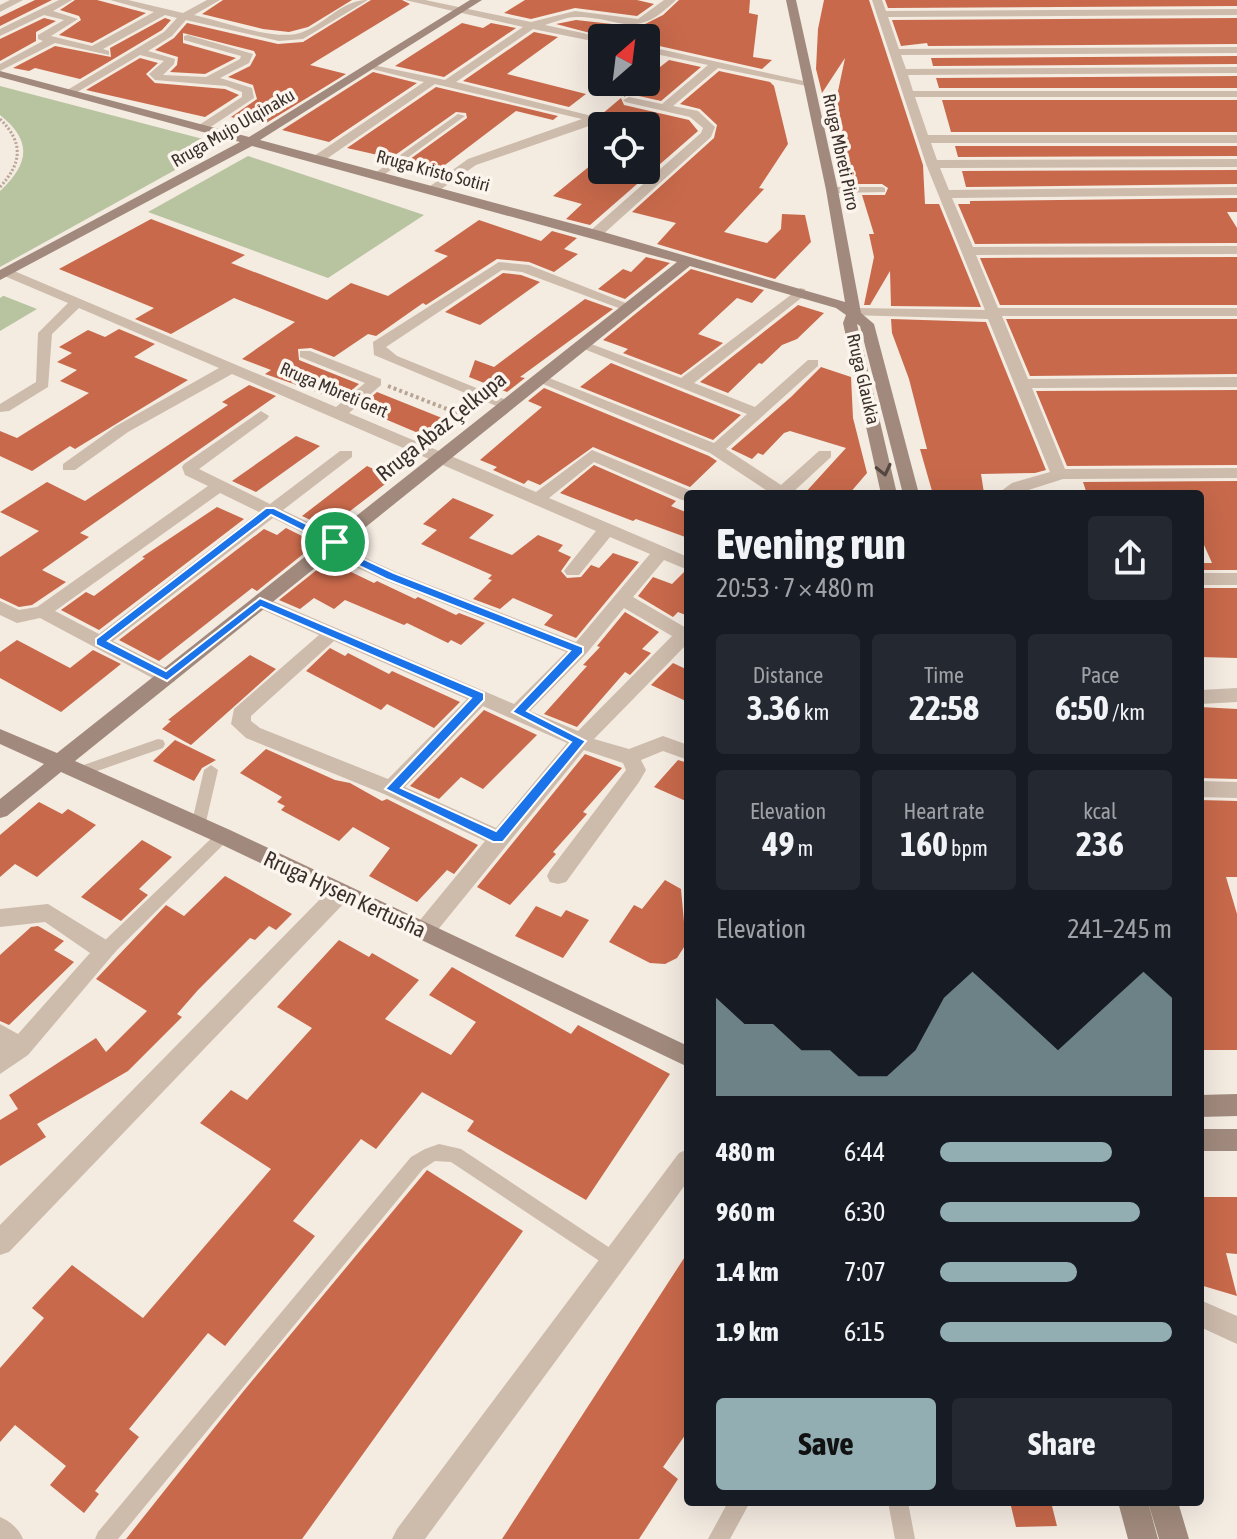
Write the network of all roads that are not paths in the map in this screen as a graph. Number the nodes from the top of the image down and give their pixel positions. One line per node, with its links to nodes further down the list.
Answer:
1 (18, 0): 11 (street)
2 (67, 0): 14 (street)
3 (115, 0): 12 (street)
4 (215, 0): 16 (street)
5 (363, 0): 16 (street)
6 (410, 0): 13 (street)
7 (477, 0): 13 (street, Rruga Mujo Ulqinaku)
8 (671, 0): 17 (street)
9 (791, 0): 36 (street, Rruga Mbreti Pirro)
10 (880, 7): 15 (street); 26 (street)
11 (0, 9)
12 (164, 11): 16 (street); 22 (street)
13 (460, 11): 17 (street); 28 (street, Rruga Mujo Ulqinaku)
14 (44, 12): 18 (street); 21 (street)
15 (1237, 12)
16 (184, 16): 24 (street)
17 (532, 25): 19 (street); 35 (street)
18 (3, 30)
19 (588, 37)
20 (188, 38): 33 (street)
21 (51, 41): 22 (street); 30 (street)
22 (93, 50): 32 (street)
23 (1237, 50): 26 (street)
24 (140, 52): 32 (street); 33 (street)
25 (660, 52): 27 (street)
26 (896, 52): 31 (street)
27 (716, 64): 36 (street); 41 (street)
28 (372, 66): 34 (street); 46 (street, Rruga Mujo Ulqinaku)
29 (1237, 70): 31 (street)
30 (0, 71): 37 (street, Rruga Kristo Sotiri)
31 (902, 72): 38 (street)
32 (102, 74): 37 (street)
33 (211, 78): 43 (street)
34 (434, 80): 35 (street); 47 (street)
35 (448, 83): 51 (street)
36 (807, 83): 52 (street, Rruga Mbreti Pirro)
37 (70, 92): 43 (street, Rruga Kristo Sotiri)
38 (910, 94): 39 (street); 44 (street)
39 (1237, 94)
40 (629, 100): 41 (street)
41 (665, 107): 56 (street)
42 (461, 116): 50 (lane)
43 (203, 128): 46 (street, Rruga Kristo Sotiri)
44 (924, 139): 45 (street); 49 (street)
45 (1237, 139)
46 (250, 140): 47 (street, Rruga Kristo Sotiri); 60 (street, Rruga Mujo Ulqinaku)
47 (318, 159): 50 (street, Rruga Kristo Sotiri)
48 (1237, 163): 49 (street)
49 (932, 164): 55 (street)
50 (378, 175): 51 (street, Rruga Kristo Sotiri)
51 (434, 190): 56 (street, Rruga Kristo Sotiri)
52 (832, 190): 53 (lane); 64 (street, Rruga Mbreti Pirro)
53 (882, 190)
54 (1237, 191): 55 (street)
55 (945, 194): 58 (street)
56 (595, 234): 59 (street, Rruga Kristo Sotiri)
57 (1237, 250): 58 (street)
58 (967, 251): 66 (street)
59 (687, 261): 61 (street, Rruga Kristo Sotiri); 63 (street, Rruga Abaz Çelkupa)
60 (4, 274): 62 (street, Rruga Mbreti Gert)
61 (800, 292): 64 (street, Rruga Kristo Sotiri); 73 (street)
62 (77, 302): 70 (street, Rruga Mbreti Gert); 76 (street)
63 (629, 307): 67 (street, Rruga Abaz Çelkupa); 75 (street)
64 (854, 312): 66 (street); 90 (street, Rruga Glaukia, one-way to 90); 91 (street, Rruga Glaukia)
65 (1237, 312): 66 (street)
66 (991, 313): 74 (street)
67 (581, 345): 71 (street, Rruga Abaz Çelkupa); 73 (street)
68 (305, 354): 78 (street)
69 (813, 363): 77 (street)
70 (231, 368): 78 (street, Rruga Mbreti Gert); 84 (street)
71 (539, 379): 75 (street, Rruga Abaz Çelkupa); 80 (street)
72 (1237, 382): 74 (street)
73 (684, 383): 77 (street)
74 (1020, 384): 86 (street)
75 (506, 405): 83 (street, Rruga Abaz Çelkupa)
76 (4, 408)
77 (758, 413): 80 (street)
78 (338, 414): 83 (street, Rruga Mbreti Gert)
79 (261, 416): 87 (street)
80 (716, 450): 88 (street)
81 (346, 454): 95 (street)
82 (825, 454): 89 (street)
83 (440, 458): 94 (street, Rruga Mbreti Gert); 97 (street, Rruga Abaz Çelkupa)
84 (69, 467)
85 (1237, 473): 86 (street)
86 (1059, 474): 92 (street)
87 (219, 486): 95 (street); 106 (street)
88 (776, 490)
89 (786, 490)
90 (888, 490)
91 (910, 490)
92 (1012, 490)
93 (684, 494): 94 (street)
94 (538, 499): 96 (street, Rruga Mbreti Gert)
95 (270, 511): 97 (street); 110 (street)
96 (607, 529): 98 (street, Rruga Mbreti Gert); 100 (street)
97 (335, 542): 104 (street, Rruga Abaz Çelkupa); 111 (street)
98 (660, 553): 99 (street, Rruga Mbreti Gert); 103 (street)
99 (684, 562)
100 (573, 571)
101 (1204, 579): 102 (street)
102 (1237, 579)
103 (622, 599): 108 (street); 111 (street)
104 (260, 602): 107 (street); 112 (street, Rruga Abaz Çelkupa)
105 (0, 607): 106 (street)
106 (42, 612): 110 (street)
107 (330, 635): 114 (street); 125 (street)
108 (684, 635)
109 (684, 638): 118 (street)
110 (100, 642): 112 (street)
111 (579, 650): 116 (street)
112 (167, 677): 122 (street, Rruga Abaz Çelkupa)
113 (1237, 695): 115 (street)
114 (480, 697): 116 (street); 125 (street)
115 (1204, 697)
116 (518, 712): 118 (street)
117 (0, 736): 122 (street, Rruga Hysen Kertusha)
118 (580, 741): 121 (street); 131 (street)
119 (158, 744): 124 (lane)
120 (684, 751): 121 (street)
121 (630, 757): 132 (street)
122 (58, 763): 124 (street, Rruga Hysen Kertusha); 128 (street, Rruga Abaz Çelkupa)
123 (211, 770): 129 (lane)
124 (80, 772): 129 (street, Rruga Hysen Kertusha)
125 (391, 789): 131 (street)
126 (1204, 789): 127 (street)
127 (1237, 790)
128 (0, 810)
129 (198, 826): 130 (street, Rruga Hysen Kertusha)
130 (223, 836): 133 (street, Rruga Hysen Kertusha); 136 (lane)
131 (498, 838): 135 (street)
132 (558, 876)
133 (341, 892): 135 (street, Rruga Hysen Kertusha); 146 (street)
134 (0, 918): 136 (street)
135 (424, 931): 139 (street, Rruga Hysen Kertusha)
136 (105, 951): 138 (street)
137 (0, 1034): 138 (street)
138 (20, 1048): 140 (street)
139 (684, 1055)
140 (0, 1064)
141 (1237, 1105): 142 (street)
142 (1204, 1106)
143 (1204, 1140): 144 (street)
144 (1237, 1140)
145 (684, 1166): 147 (street)
146 (0, 1243)
147 (613, 1260): 156 (lane); 157 (street)
148 (1204, 1315): 149 (street)
149 (1237, 1330)
150 (738, 1506): 158 (lane)
151 (899, 1506): 159 (lane)
152 (1134, 1506): 160 (street)
153 (1164, 1506): 161 (street)
154 (0, 1527): 155 (lane)
155 (13, 1539)
156 (105, 1539)
157 (407, 1539)
158 (718, 1539)
159 (905, 1539)
160 (1143, 1539)
161 (1174, 1539)

